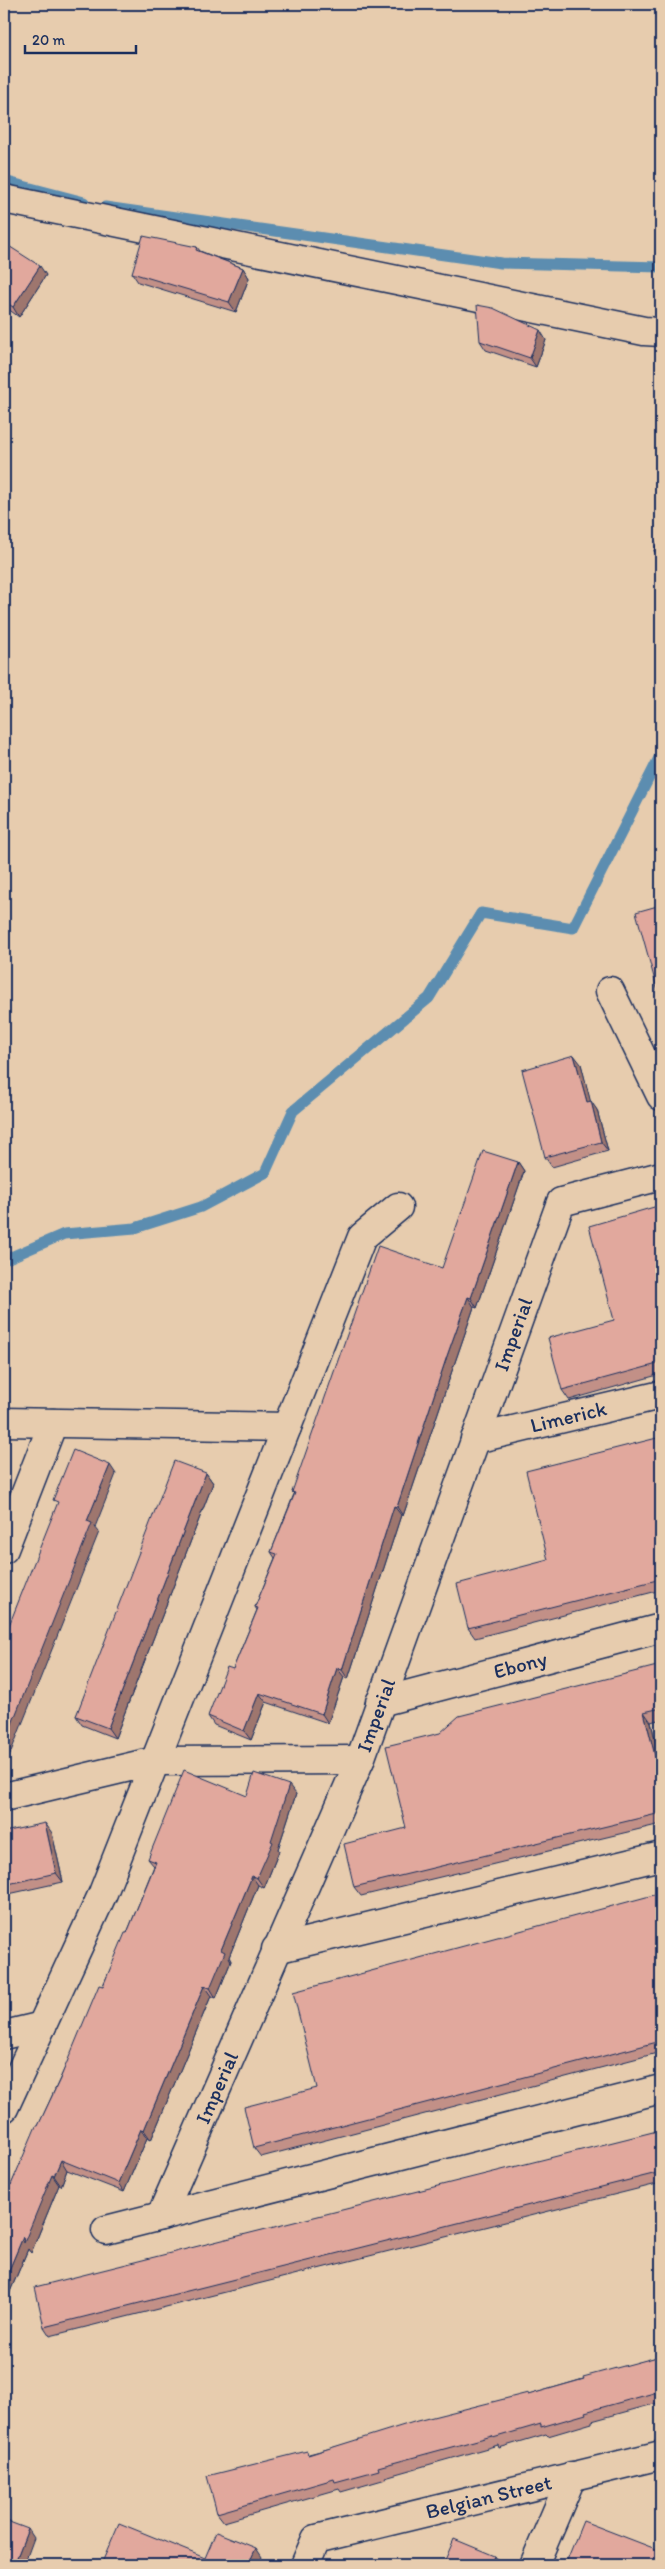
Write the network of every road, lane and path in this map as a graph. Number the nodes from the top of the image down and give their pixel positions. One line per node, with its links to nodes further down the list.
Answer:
1 (4, 199): 2 (street)
2 (661, 332)
3 (610, 991): 4 (street)
4 (661, 1096)
5 (661, 1176): 11 (street, Imperial)
6 (398, 1207): 10 (street)
7 (661, 1395): 11 (street, Limerick)
8 (4, 1422): 9 (street)
9 (52, 1423): 10 (street); 12 (street)
10 (287, 1427): 16 (street)
11 (475, 1439): 14 (street, Imperial)
12 (4, 1549)
13 (661, 1628): 14 (street, Ebony)
14 (380, 1702): 15 (street, Imperial)
15 (360, 1760): 16 (street); 19 (street, Imperial)
16 (155, 1761): 17 (street); 20 (street)
17 (4, 1797)
18 (661, 1856): 19 (street)
19 (276, 1949): 24 (street, Imperial)
20 (42, 2026): 21 (street); 23 (street)
21 (4, 2035)
22 (661, 2089): 24 (street)
23 (4, 2108)
24 (160, 2216): 25 (street)
25 (106, 2230)
26 (661, 2454): 27 (street, Belgian Street)
27 (572, 2476): 28 (street, Belgian Street); 29 (street)
28 (305, 2565)
29 (534, 2565)

